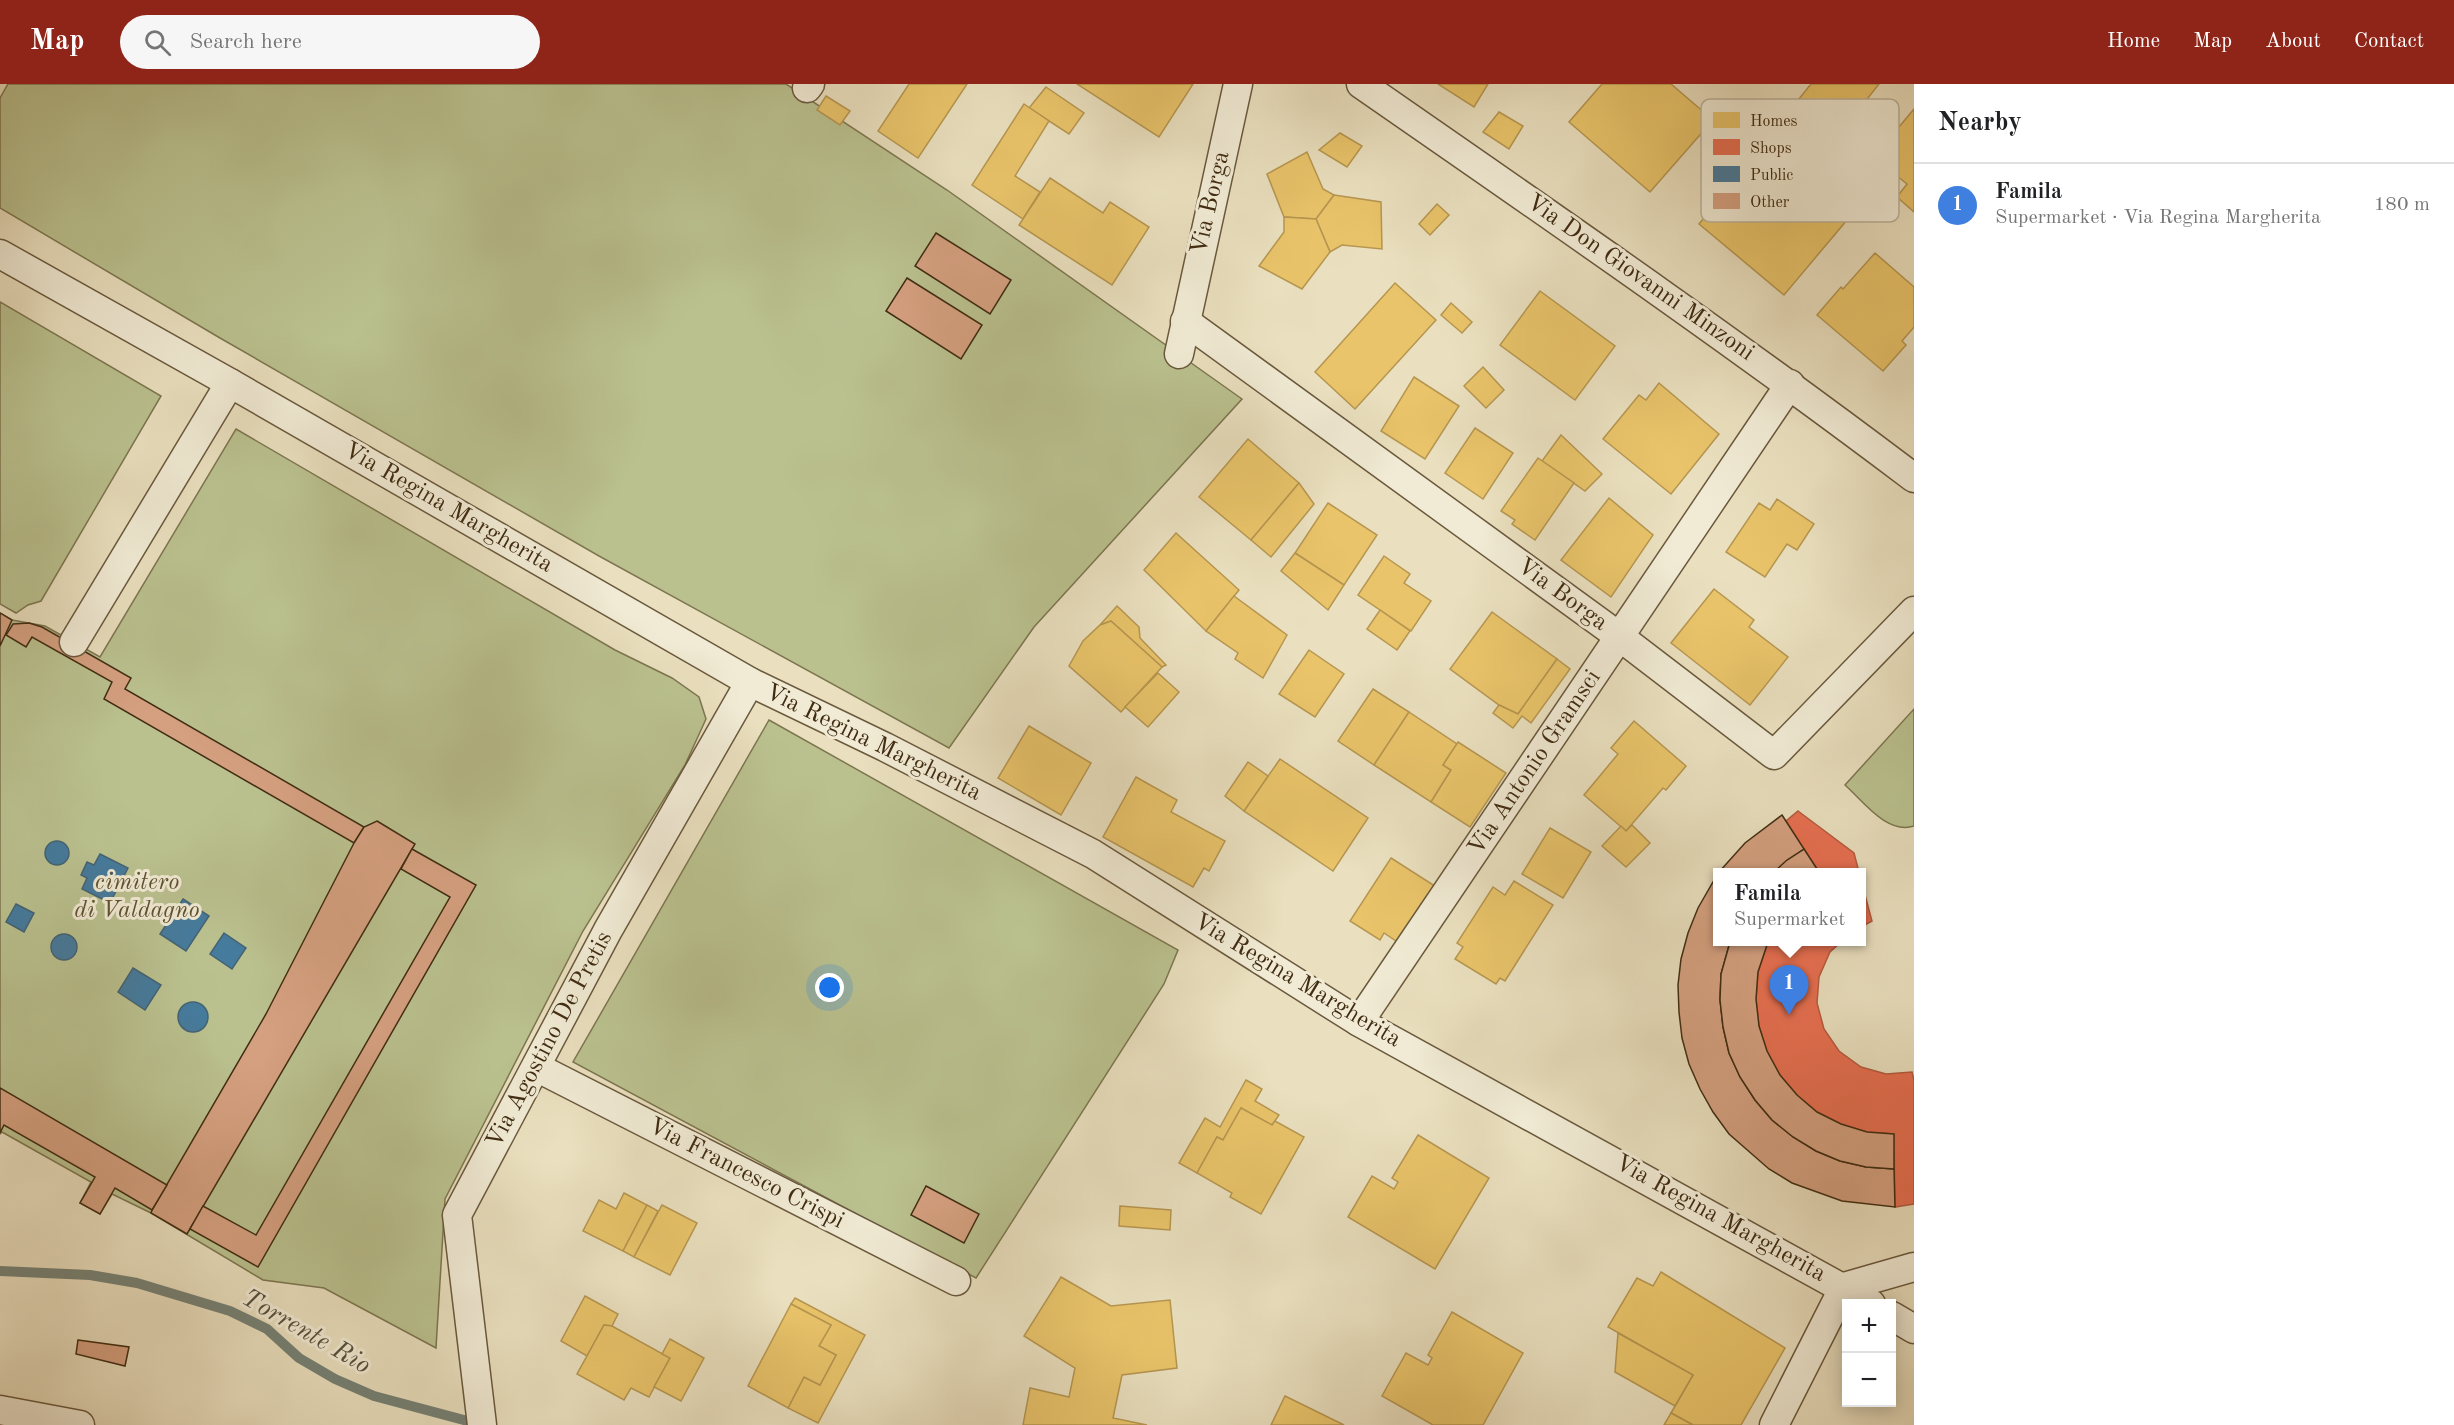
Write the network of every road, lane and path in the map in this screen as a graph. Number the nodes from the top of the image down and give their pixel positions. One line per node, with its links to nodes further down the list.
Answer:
1 (1238, 84): 4 (street, Via Borga)
2 (1361, 84): 7 (street, Via Don Giovanni Minzoni)
3 (0, 254): 6 (street, Via Regina Margherita)
4 (1185, 321): 5 (street, Via Borga); 10 (street, Via Borga)
5 (1179, 354)
6 (230, 383): 11 (street); 12 (street, Via Regina Margherita)
7 (1790, 384): 8 (street, Via Don Giovanni Minzoni); 10 (street, Via Antonio Gramsci)
8 (1914, 478)
9 (1914, 611): 10 (street, Via Borga)
10 (1620, 638): 13 (street, Via Antonio Gramsci)
11 (74, 642)
12 (750, 682): 13 (street, Via Regina Margherita); 14 (street, Via Agostino De Pretis)
13 (1359, 1022): 17 (street, Via Regina Margherita)
14 (536, 1067): 16 (street, Via Francesco Crispi); 23 (street, Via Agostino De Pretis)
15 (1914, 1267): 17 (street)
16 (956, 1281)
17 (1844, 1287): 18 (street, Via Regina Margherita); 24 (street)
18 (1863, 1299)
19 (1896, 1318): 20 (street)
20 (1914, 1329)
21 (0, 1410): 22 (street)
22 (80, 1425)
23 (482, 1425)
24 (1774, 1425)

